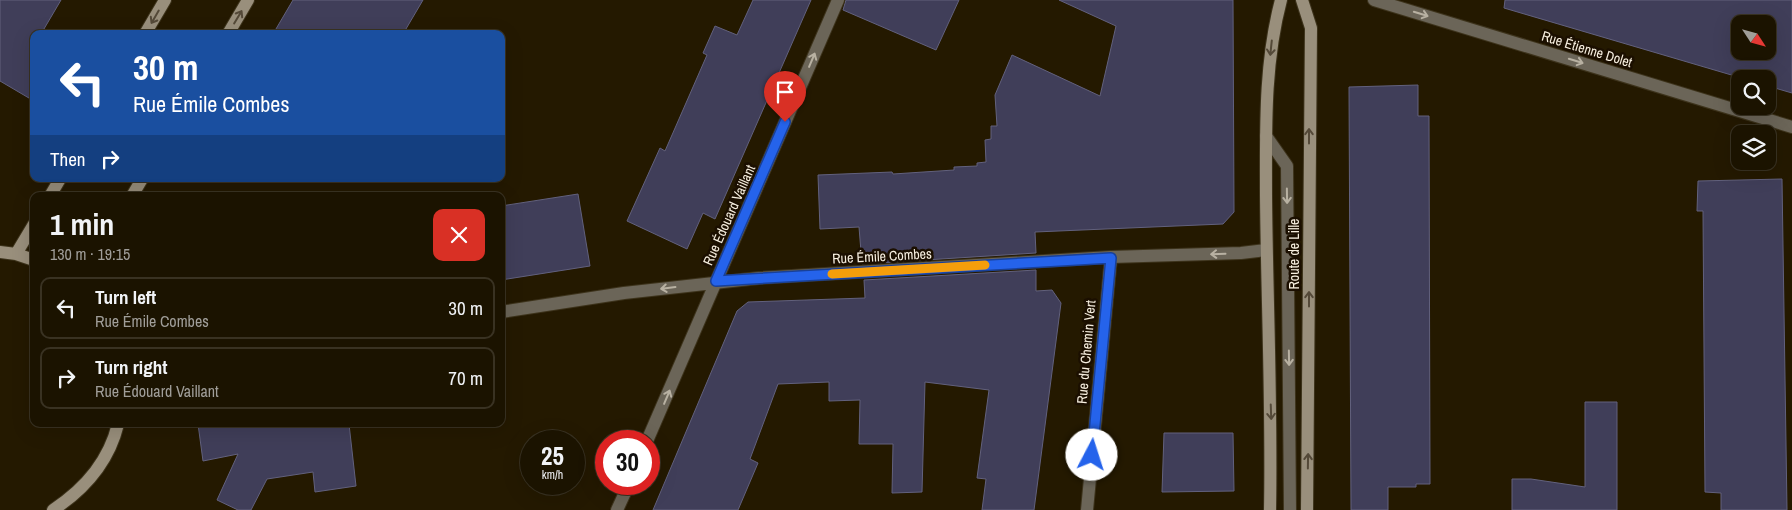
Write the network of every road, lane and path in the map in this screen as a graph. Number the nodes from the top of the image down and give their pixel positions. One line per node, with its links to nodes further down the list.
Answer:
1 (165, 0): 7 (main road, one-way to 7)
2 (248, 0): 8 (main road, one-way to 2)
3 (838, 0): 17 (street, Rue Édouard Vaillant, one-way to 3)
4 (1281, 0): 10 (main road, Route de Lille, one-way to 10)
5 (1302, 0): 27 (main road, Route de Lille, one-way to 5)
6 (1374, 0): 9 (street, Rue Étienne Dolet, one-way to 9)
7 (148, 30)
8 (230, 30)
9 (1792, 126)
10 (1266, 136): 12 (main road, Route de Lille); 26 (street, one-way to 26)
11 (30, 231): 14 (main road)
12 (1266, 250): 15 (street, Rue Émile Combes, one-way to 15); 25 (main road, Route de Lille, one-way to 25)
13 (0, 252): 14 (main road)
14 (16, 254): 16 (main road)
15 (1111, 258): 17 (street, Rue Émile Combes); 24 (street, Rue du Chemin Vert)
16 (30, 259)
17 (716, 281): 18 (street, Rue Émile Combes, one-way to 18); 20 (street, Rue Édouard Vaillant, one-way to 17)
18 (505, 311)
19 (117, 427): 22 (main road)
20 (652, 430)
21 (624, 495): 23 (street)
22 (53, 510)
23 (617, 510)
24 (1087, 510)
25 (1270, 510)
26 (1290, 510)
27 (1308, 510)

